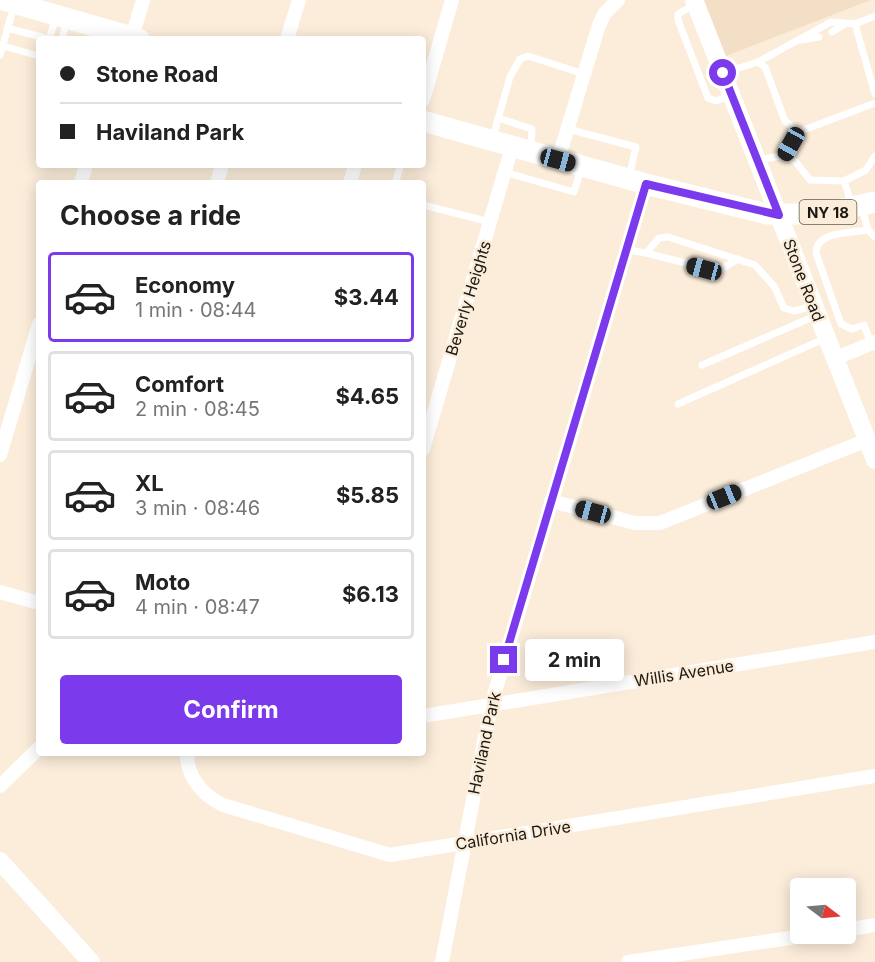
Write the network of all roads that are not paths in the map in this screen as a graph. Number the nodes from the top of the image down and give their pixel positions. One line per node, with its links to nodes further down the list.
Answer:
1 (143, 0): 17 (street)
2 (299, 0): 18 (street)
3 (452, 0): 27 (street)
4 (618, 0): 26 (street)
5 (9, 2): 7 (main road); 11 (lane)
6 (695, 2): 25 (street, Stone Road); 29 (lane)
7 (62, 16): 14 (lane); 15 (lane); 16 (main road)
8 (875, 16): 10 (lane)
9 (846, 24): 10 (lane); 12 (lane); 20 (lane)
10 (855, 24): 28 (lane)
11 (7, 28): 13 (lane); 21 (lane)
12 (832, 32)
13 (38, 36)
14 (51, 36)
15 (62, 36)
16 (127, 36)
17 (130, 36)
18 (288, 36)
19 (819, 37): 20 (lane)
20 (802, 40): 24 (lane)
21 (3, 46): 22 (lane); 23 (lane)
22 (0, 55)
23 (36, 55)
24 (758, 62): 25 (lane); 34 (lane)
25 (723, 73): 29 (street, Stone Road)
26 (584, 74): 31 (lane); 33 (street)
27 (426, 90)
28 (875, 94)
29 (731, 95): 39 (street, Stone Road)
30 (875, 103): 34 (lane)
31 (498, 118): 35 (lane); 35 (lane)
32 (426, 123): 35 (main road, NY 18)
33 (568, 129): 38 (street); 43 (lane)
34 (798, 132): 36 (lane)
35 (511, 146): 38 (main road, NY 18); 41 (street, Beverly Heights)
36 (785, 155): 39 (lane); 42 (lane)
37 (875, 156): 42 (lane)
38 (558, 160): 40 (main road, NY 18)
39 (757, 160): 46 (street, Stone Road)
40 (582, 166): 41 (lane); 43 (main road, NY 18)
41 (504, 172): 47 (street, Beverly Heights)
42 (844, 181): 44 (lane)
43 (637, 182): 46 (main road, NY 18); 50 (street, Haviland Park)
44 (863, 205): 46 (main road, NY 18); 48 (lane)
45 (426, 206): 47 (lane)
46 (779, 215): 53 (street, Stone Road)
47 (490, 222): 60 (street, Beverly Heights)
48 (868, 230): 49 (lane); 56 (lane)
49 (875, 237)
50 (626, 250): 51 (lane); 64 (street, Haviland Park)
51 (646, 253): 52 (lane); 52 (lane)
52 (738, 259): 53 (lane)
53 (816, 310): 55 (street, Stone Road); 58 (lane)
54 (36, 334): 62 (street)
55 (826, 338): 57 (street, Stone Road); 59 (lane)
56 (873, 343): 57 (street)
57 (834, 359): 61 (street, Stone Road)
58 (702, 365)
59 (678, 404)
60 (426, 439)
61 (867, 440): 63 (street, Stone Road); 64 (street)
62 (0, 455)
63 (875, 460)
64 (551, 501): 68 (street, Haviland Park)
65 (0, 592): 66 (street)
66 (36, 602)
67 (875, 642): 68 (street, Willis Avenue)
68 (491, 705): 69 (street, Willis Avenue); 74 (street, Haviland Park)
69 (426, 716)
70 (36, 751): 73 (street)
71 (187, 756): 74 (street, California Drive)
72 (875, 776): 74 (street, California Drive)
73 (0, 786)
74 (464, 843): 80 (street, Haviland Park)
75 (0, 861): 79 (street)
76 (875, 925): 77 (street)
77 (856, 928)
78 (790, 938): 81 (street)
79 (91, 962)
80 (442, 962)
81 (628, 962)

